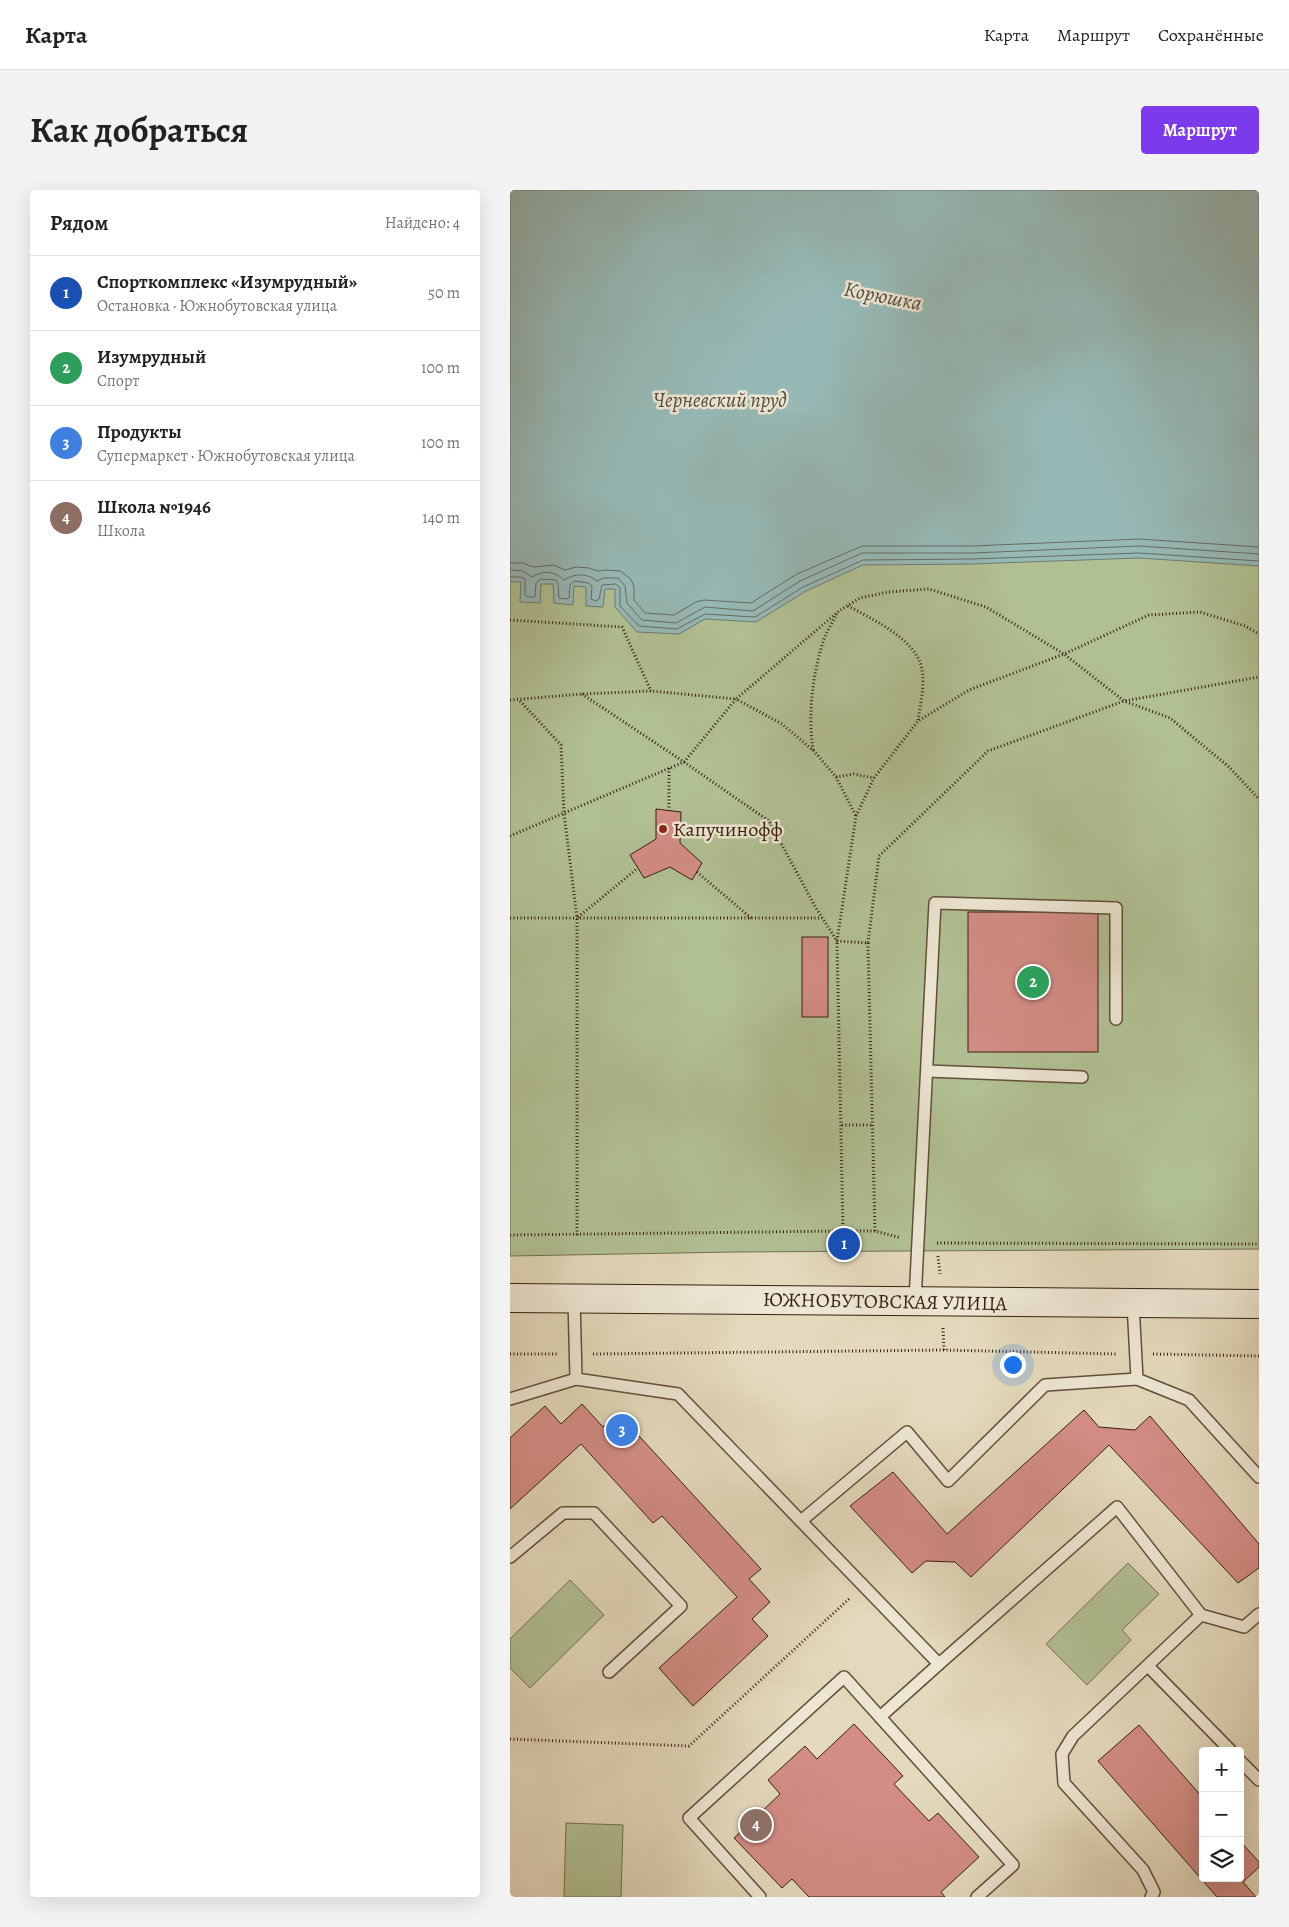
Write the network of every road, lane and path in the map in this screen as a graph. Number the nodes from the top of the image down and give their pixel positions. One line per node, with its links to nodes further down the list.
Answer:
1 (847, 606): 2 (path); 5 (path); 13 (path)
2 (839, 611): 9 (path); 14 (path)
3 (510, 620): 7 (path)
4 (1259, 634): 5 (path)
5 (1064, 654): 12 (path); 13 (path)
6 (1259, 677): 12 (path)
7 (651, 691): 8 (path); 9 (path)
8 (582, 694): 11 (path); 15 (path)
9 (736, 699): 14 (path); 15 (path)
10 (510, 700): 11 (path)
11 (520, 701): 21 (path)
12 (1124, 701): 19 (path); 31 (path)
13 (918, 721): 18 (path)
14 (814, 751): 17 (path)
15 (684, 762): 16 (path); 29 (path)
16 (670, 768): 20 (path); 21 (path)
17 (836, 777): 18 (path); 22 (path)
18 (874, 778): 22 (path)
19 (1258, 796)
20 (669, 811)
21 (564, 813): 23 (path); 27 (path)
22 (856, 816): 30 (path)
23 (510, 836)
24 (638, 868): 27 (path)
25 (697, 872): 28 (path)
26 (510, 918): 27 (path)
27 (577, 918): 28 (path); 40 (path)
28 (751, 918): 29 (path)
29 (823, 918): 30 (path)
30 (838, 941): 31 (path); 35 (path)
31 (868, 943): 36 (path)
32 (1116, 1018): 33 (lane)
33 (927, 1071): 34 (lane); 41 (lane)
34 (1082, 1077)
35 (842, 1125): 36 (path); 37 (path)
36 (873, 1125): 38 (path)
37 (844, 1231): 38 (path); 40 (path)
38 (875, 1231): 41 (path)
39 (510, 1235): 40 (path)
40 (577, 1235)
41 (919, 1243): 42 (path); 45 (lane)
42 (1259, 1244)
43 (510, 1298): 44 (street, ЮЖНОБУТОВСКАЯ УЛИЦА)
44 (574, 1298): 45 (street, ЮЖНОБУТОВСКАЯ УЛИЦА); 49 (lane)
45 (915, 1301): 46 (street, ЮЖНОБУТОВСКАЯ УЛИЦА)
46 (1133, 1303): 47 (street, ЮЖНОБУТОВСКАЯ УЛИЦА); 50 (lane)
47 (1259, 1304)
48 (510, 1354): 49 (path)
49 (575, 1354): 50 (path); 52 (lane)
50 (1136, 1354): 51 (path); 53 (lane)
51 (1259, 1356)
52 (576, 1379): 54 (lane); 56 (lane)
53 (1137, 1379): 55 (lane); 56 (lane)
54 (510, 1400)
55 (1259, 1477)
56 (801, 1521): 58 (lane)
57 (510, 1557): 63 (lane)
58 (864, 1586): 61 (lane); 65 (path)
59 (1259, 1614): 60 (lane)
60 (1201, 1616): 61 (lane); 62 (lane)
61 (939, 1664): 64 (lane)
62 (1148, 1666): 66 (lane); 71 (lane)
63 (609, 1672)
64 (880, 1717): 69 (lane); 70 (lane)
65 (510, 1739)
66 (1227, 1747)
67 (1244, 1765): 68 (lane)
68 (1259, 1780)
69 (760, 1897)
70 (977, 1897)
71 (1151, 1897)

